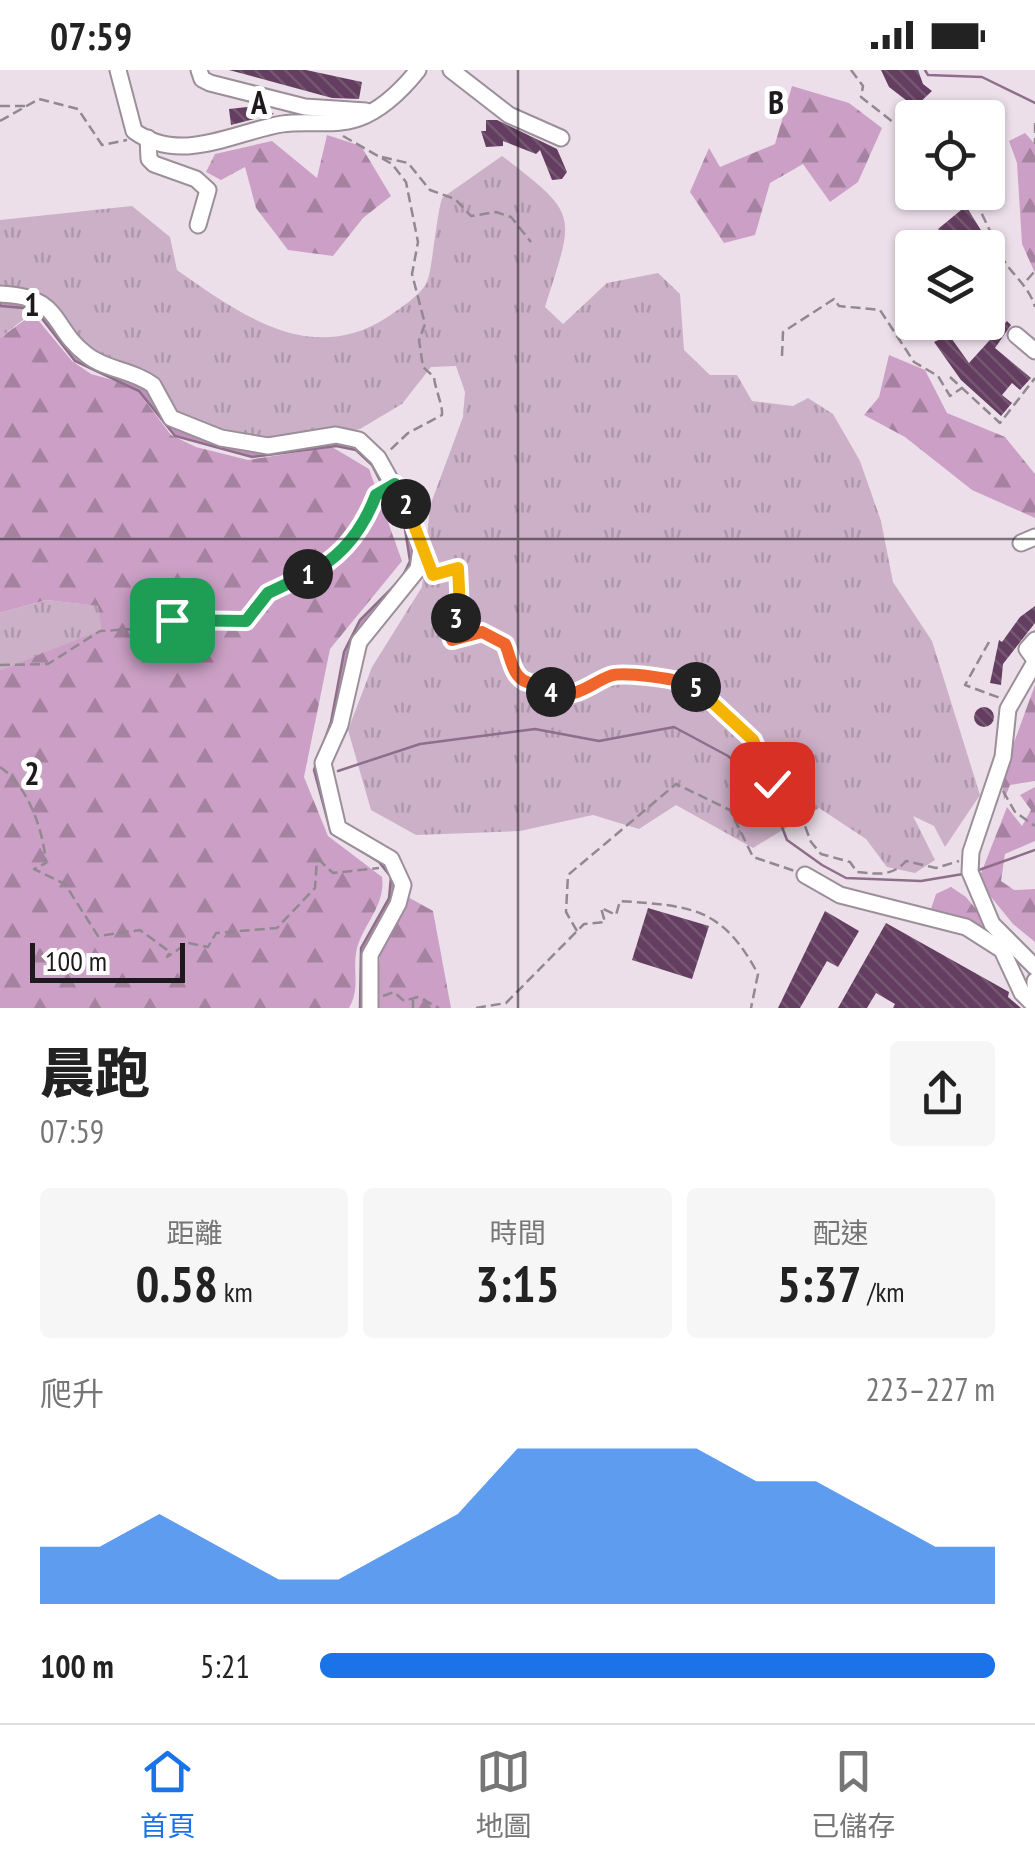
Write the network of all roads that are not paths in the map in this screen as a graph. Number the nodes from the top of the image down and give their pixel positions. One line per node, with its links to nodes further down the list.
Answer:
1 (118, 70): 6 (street)
2 (199, 70): 5 (street)
3 (418, 70): 5 (street)
4 (451, 70): 9 (street)
5 (374, 111): 8 (street)
6 (132, 117): 7 (street); 8 (street)
7 (114, 120)
8 (148, 138): 10 (street)
9 (560, 138)
10 (198, 225)
11 (0, 294): 20 (street)
12 (1016, 336): 13 (street)
13 (1035, 351)
14 (1035, 640): 15 (street)
15 (1035, 661): 17 (street)
16 (806, 875): 19 (street)
17 (1032, 965): 18 (street)
18 (1035, 982): 19 (street)
19 (1033, 1002)
20 (373, 1005)

